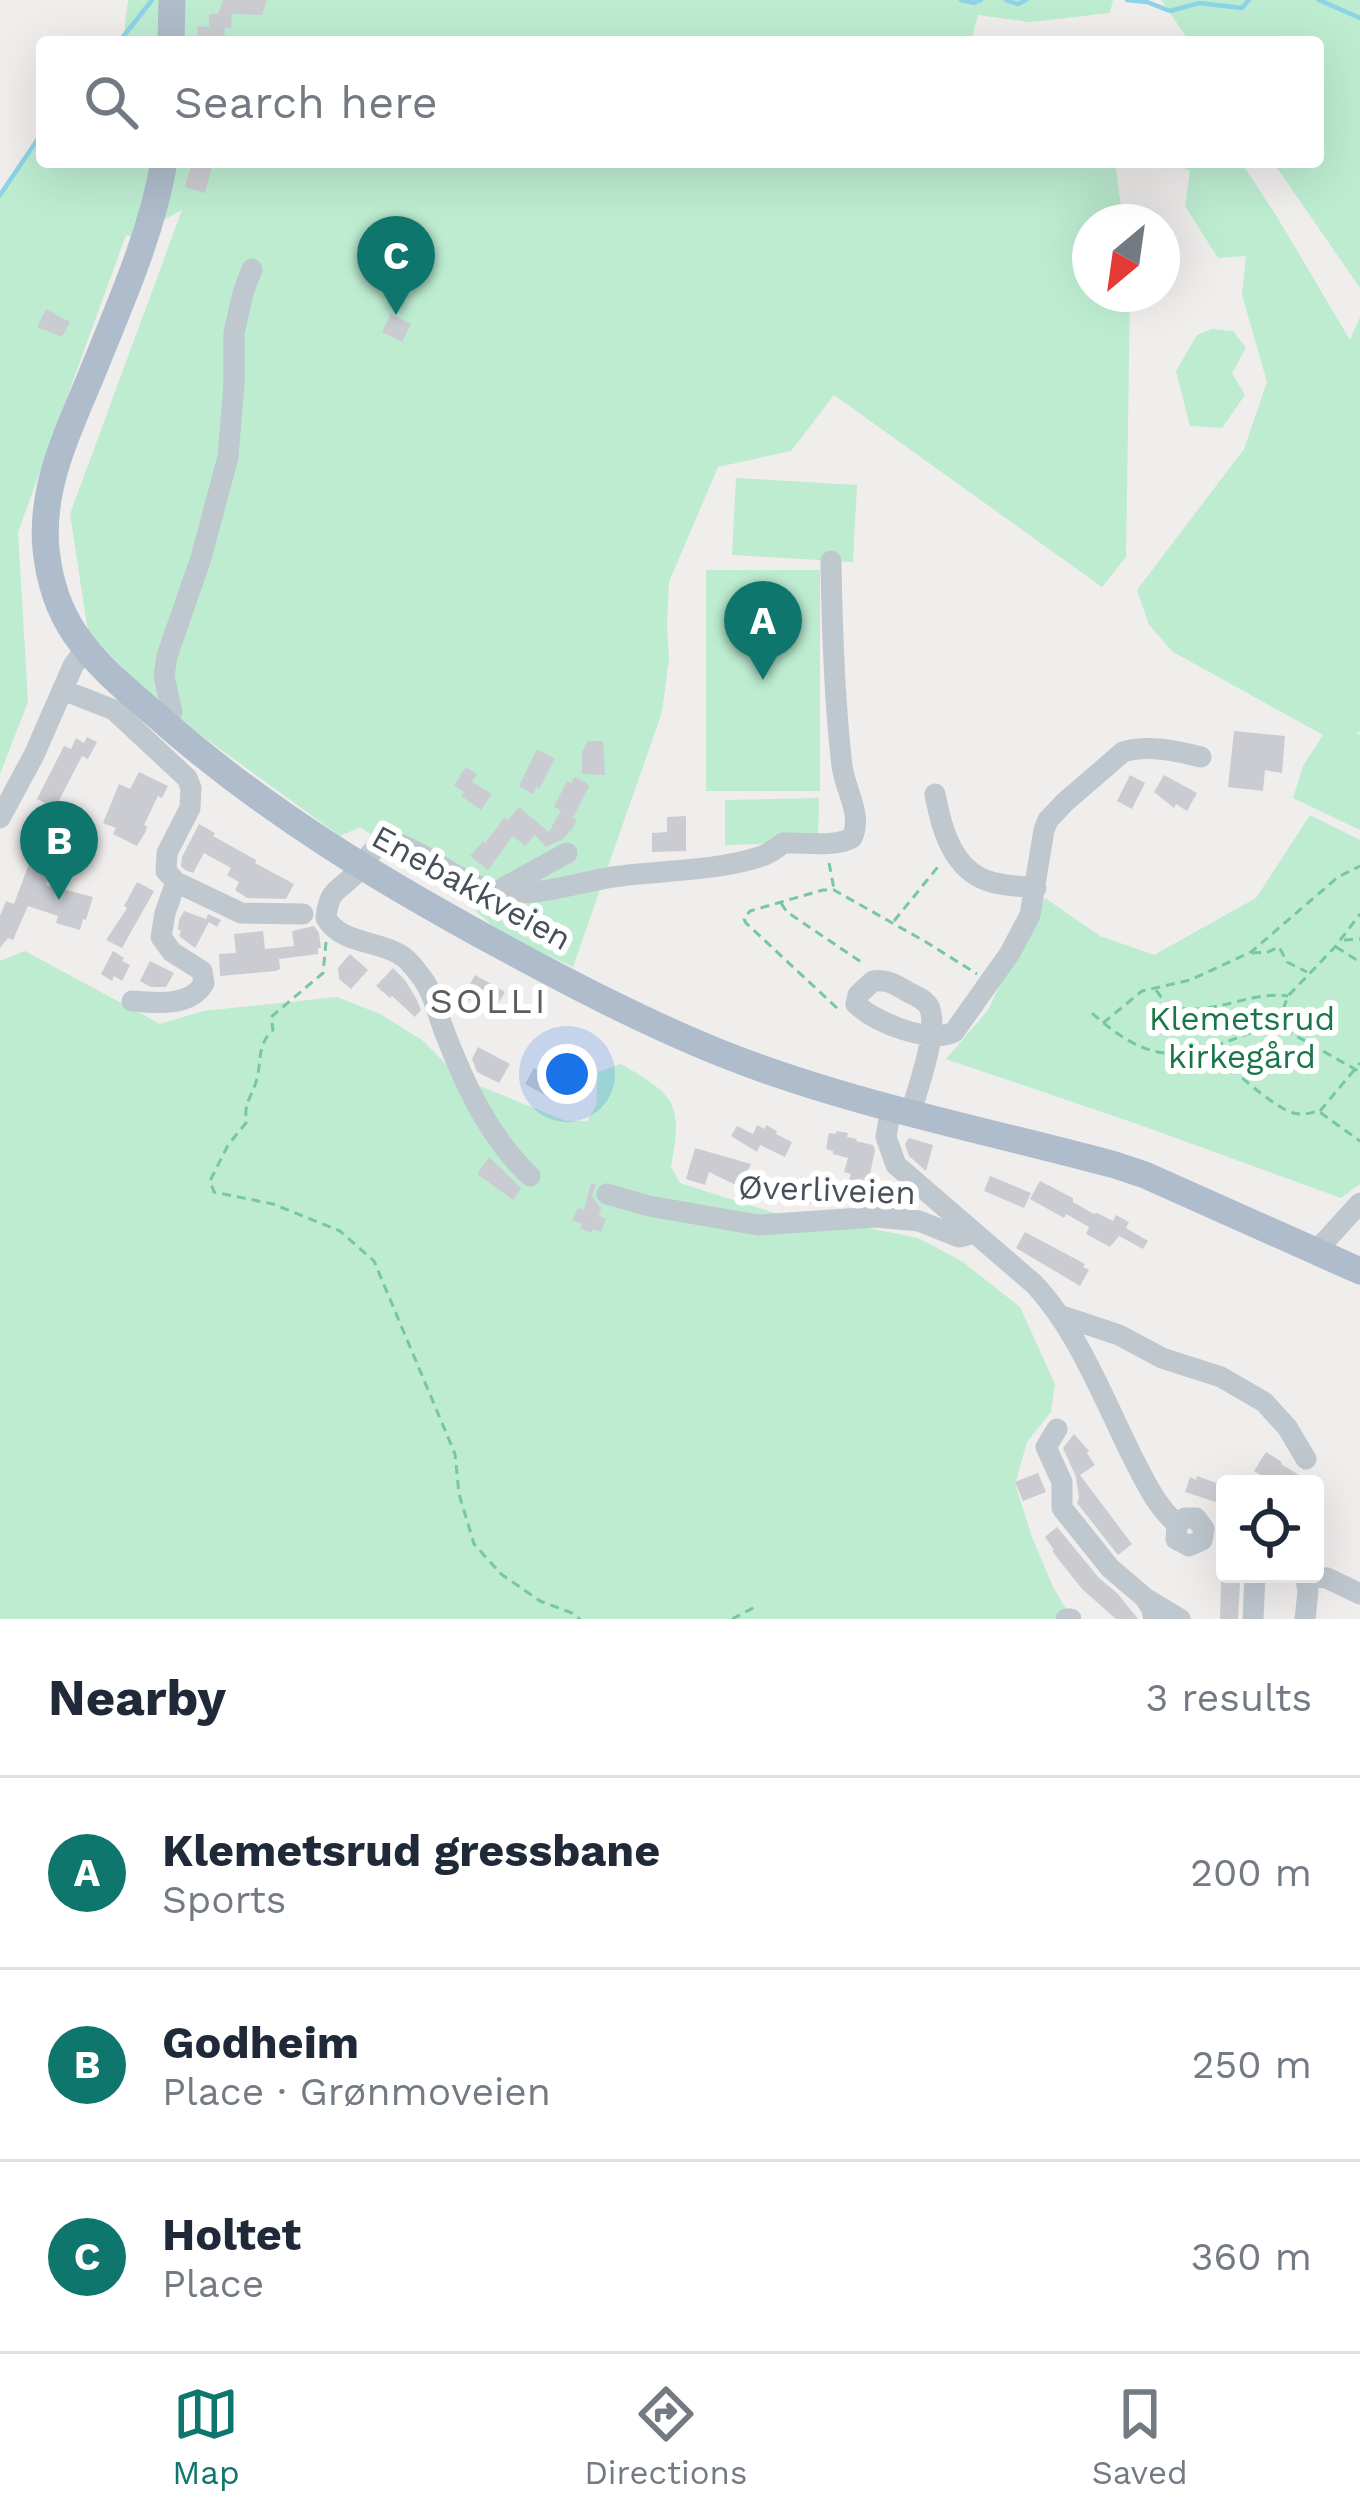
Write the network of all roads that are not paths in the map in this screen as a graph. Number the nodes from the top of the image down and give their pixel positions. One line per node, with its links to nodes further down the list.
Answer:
1 (172, 0): 2 (main road)
2 (171, 36)
3 (163, 168): 6 (main road, Enebakkveien)
4 (252, 269): 8 (street)
5 (831, 561): 16 (street)
6 (86, 648): 7 (street); 8 (main road, Enebakkveien)
7 (63, 690): 11 (street); 14 (street)
8 (165, 723): 13 (main road, Enebakkveien)
9 (1201, 757): 15 (street)
10 (935, 794): 15 (street)
11 (0, 818)
12 (567, 853): 16 (street)
13 (359, 866): 16 (street); 20 (main road, Enebakkveien); 21 (street)
14 (176, 882): 17 (street); 18 (street)
15 (1036, 888): 19 (street)
16 (497, 891)
17 (304, 914)
18 (132, 1000)
19 (930, 1037): 19 (street); 20 (street)
20 (901, 1109): 24 (street, Øverliveien); 25 (main road, Enebakkveien)
21 (530, 1176)
22 (607, 1194): 24 (street, Øverliveien)
23 (1360, 1203): 25 (street)
24 (971, 1231): 27 (street, Øverliveien)
25 (1317, 1250): 26 (main road, Enebakkveien)
26 (1360, 1270)
27 (1059, 1315): 29 (street); 30 (street, Øverliveien)
28 (1057, 1429): 35 (street)
29 (1306, 1459)
30 (1215, 1535)
31 (1324, 1578): 34 (street)
32 (1255, 1583): 38 (street)
33 (1306, 1583): 39 (street)
34 (1360, 1594)
35 (1144, 1598): 36 (street); 37 (street)
36 (1154, 1619)
37 (1180, 1619)
38 (1253, 1619)
39 (1305, 1619)

